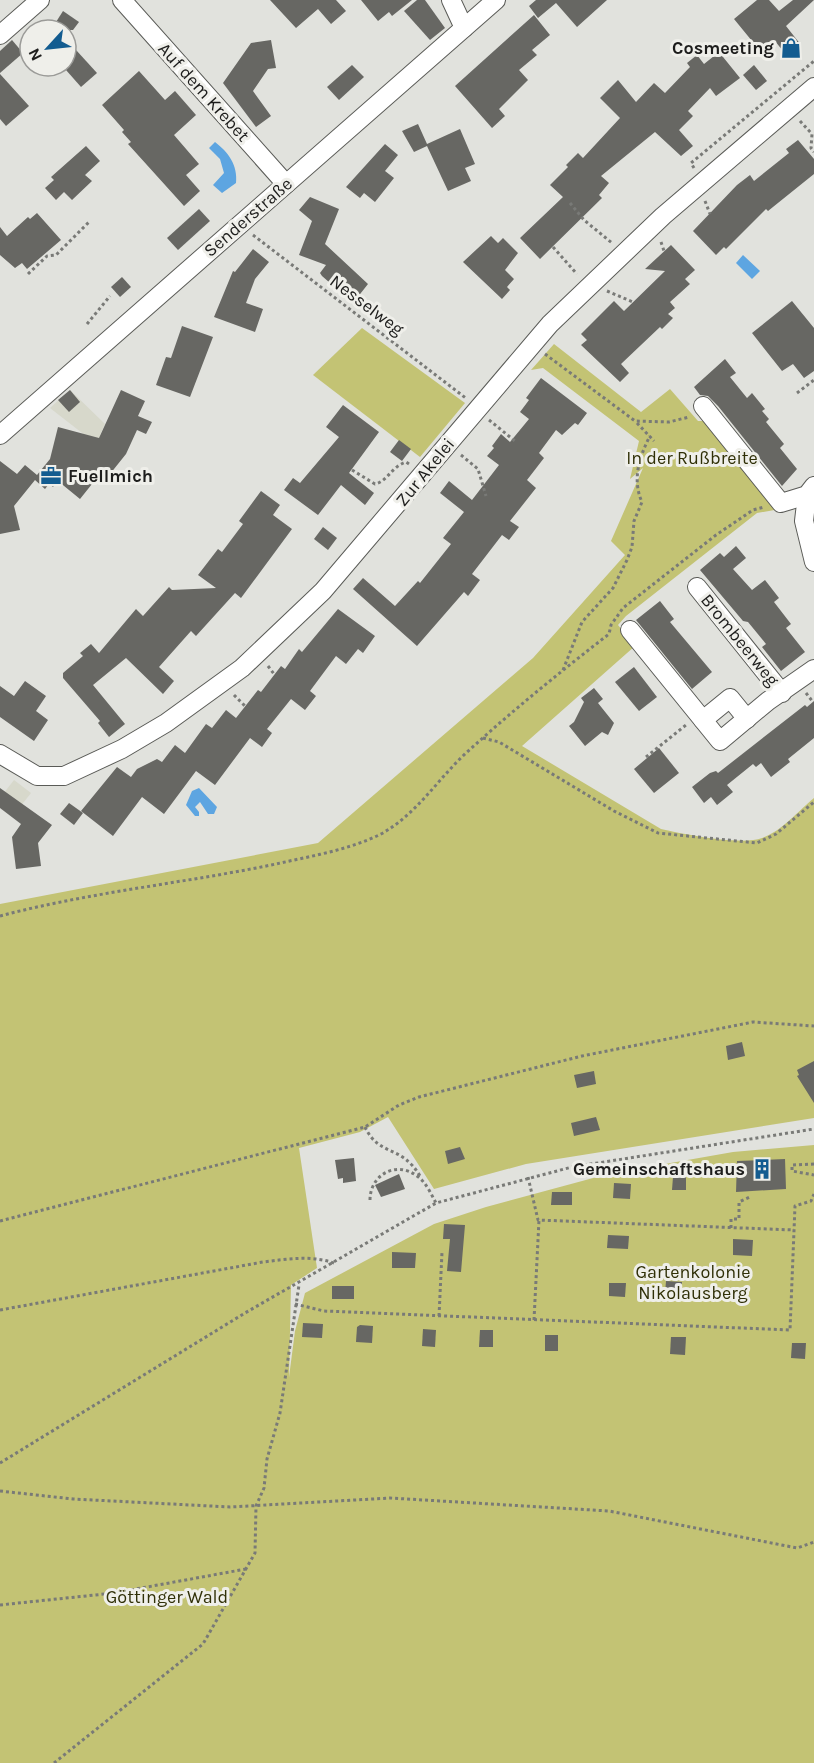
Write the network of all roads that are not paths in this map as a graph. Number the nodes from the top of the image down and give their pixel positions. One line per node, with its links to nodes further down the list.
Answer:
1 (40, 0): 6 (street)
2 (122, 0): 8 (street, Auf dem Krebet)
3 (451, 0): 5 (street)
4 (496, 0): 5 (street, Senderstraße)
5 (464, 28): 8 (street, Senderstraße)
6 (0, 35)
7 (814, 87): 19 (street, Zur Akelei)
8 (286, 184): 10 (street, Senderstraße)
9 (703, 406): 11 (street)
10 (0, 435)
11 (811, 490): 12 (street)
12 (814, 562)
13 (697, 587): 16 (street, Brombeerweg)
14 (630, 630): 17 (street, Brombeerweg)
15 (814, 669): 16 (street, Brombeerweg)
16 (782, 693): 18 (street, Brombeerweg)
17 (702, 719): 18 (street); 18 (street, Brombeerweg)
18 (747, 719)
19 (0, 754)

